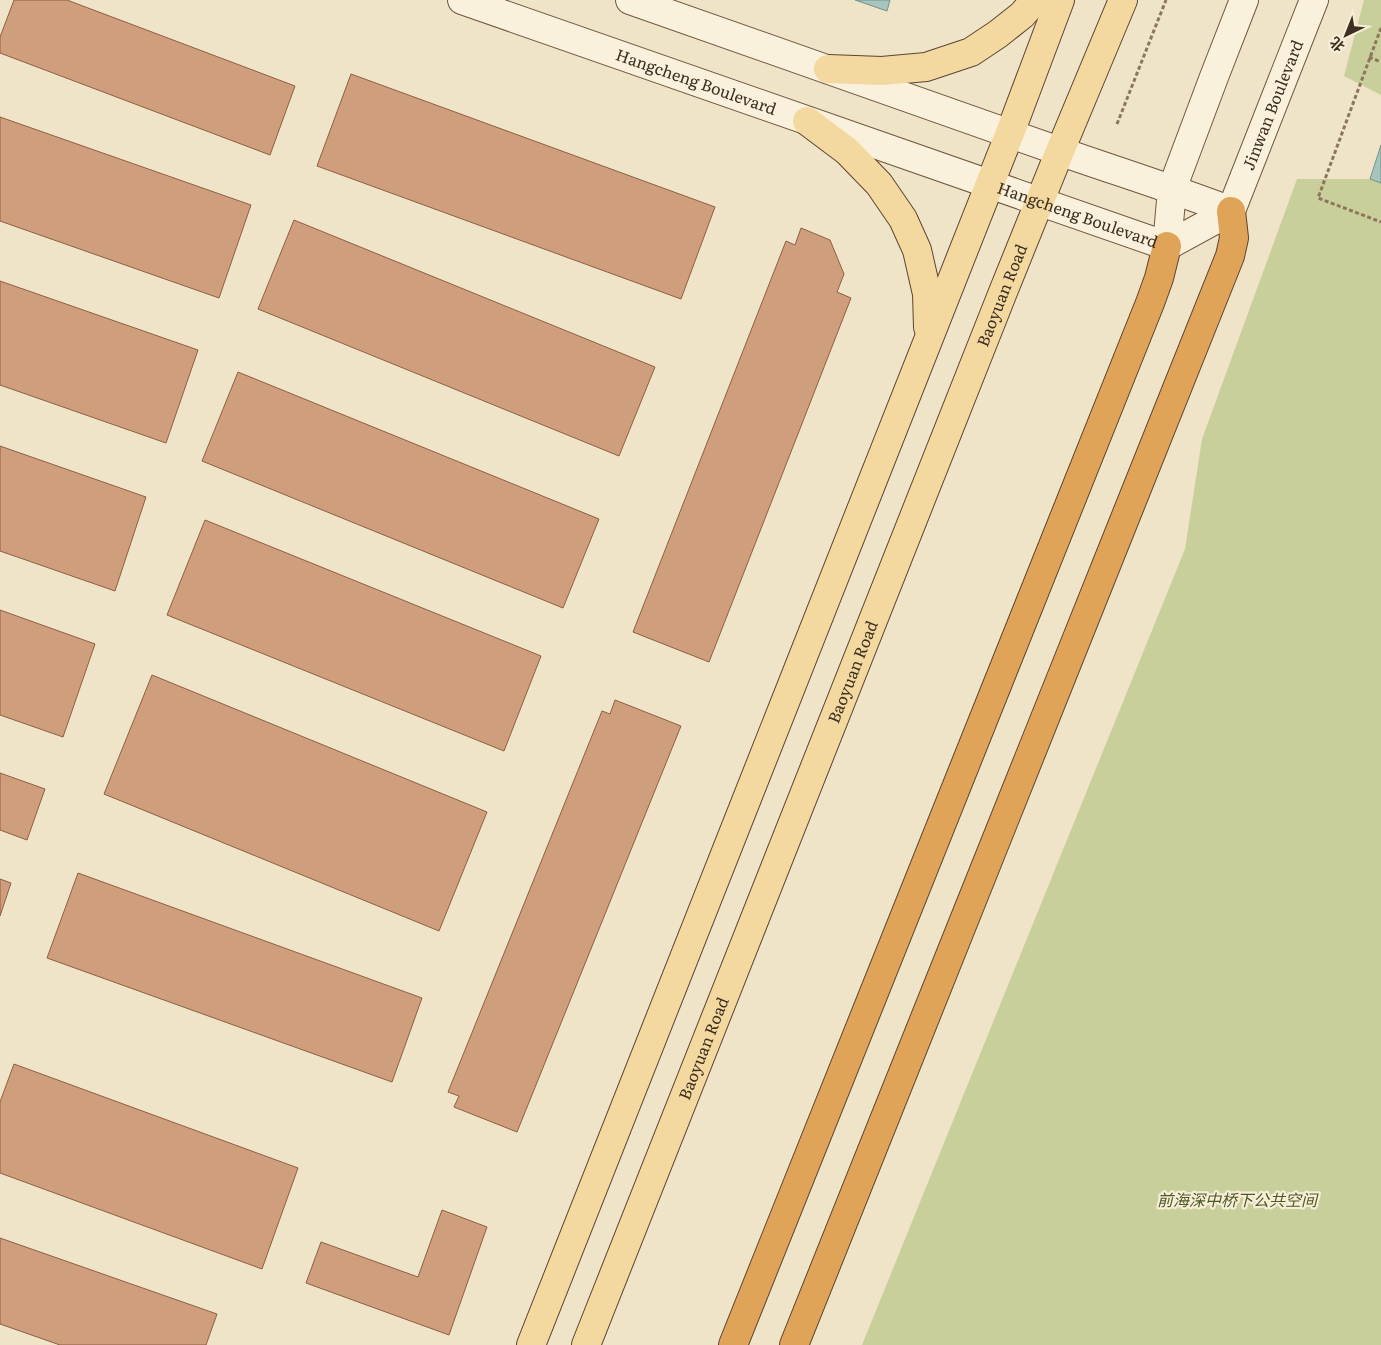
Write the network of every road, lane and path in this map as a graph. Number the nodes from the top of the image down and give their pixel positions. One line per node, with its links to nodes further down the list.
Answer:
1 (462, 0): 13 (main road, Hangcheng Boulevard)
2 (630, 0): 12 (main road)
3 (1036, 0): 12 (main road)
4 (1060, 0): 15 (main road)
5 (1123, 0): 16 (main road, Baoyuan Road)
6 (1166, 0): 14 (path)
7 (1244, 0): 18 (main road)
8 (1314, 0): 20 (main road, Jinwan Boulevard)
9 (1381, 28): 10 (path)
10 (1369, 58): 11 (path); 21 (path)
11 (1381, 62)
12 (828, 69): 15 (main road)
13 (807, 120): 17 (main road, Hangcheng Boulevard); 23 (main road)
14 (1116, 124)
15 (1010, 133): 16 (main road); 17 (main road)
16 (1060, 151): 18 (main road); 19 (main road, Baoyuan Road)
17 (989, 185): 19 (main road, Hangcheng Boulevard); 23 (main road)
18 (1172, 189): 20 (main road); 22 (main road)
19 (1039, 202): 22 (main road, Hangcheng Boulevard); 25 (main road, Baoyuan Road)
20 (1231, 211): 22 (main road, Hangcheng Boulevard); 27 (highway)
21 (1381, 222)
22 (1167, 246): 26 (highway)
23 (929, 336): 24 (main road)
24 (531, 1345)
25 (586, 1345)
26 (733, 1345)
27 (794, 1345)

